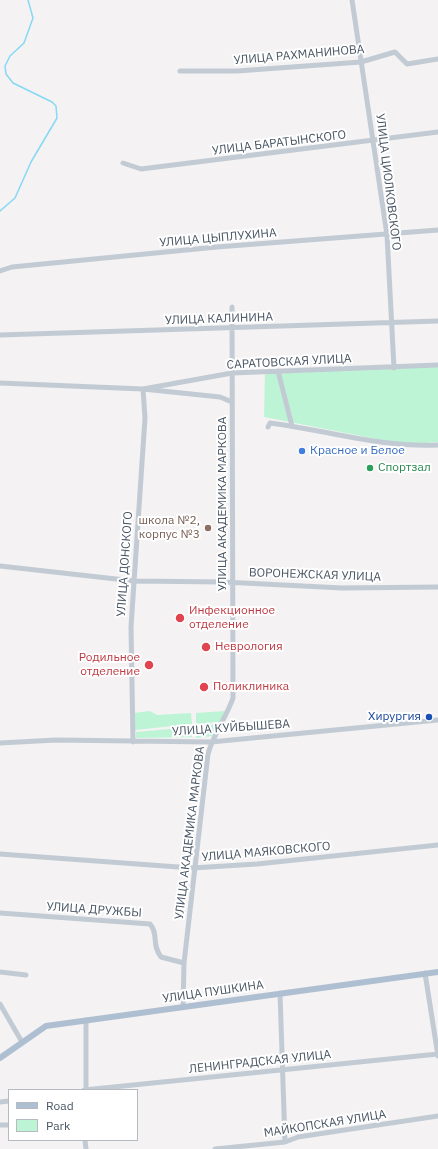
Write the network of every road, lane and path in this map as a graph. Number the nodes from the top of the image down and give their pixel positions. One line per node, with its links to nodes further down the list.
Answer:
1 (352, 0): 3 (street, УЛИЦА ЦИОЛКОВСКОГО)
2 (438, 59): 3 (street, УЛИЦА РАХМАНИНОВА)
3 (361, 62): 4 (street, УЛИЦА РАХМАНИНОВА); 6 (street, УЛИЦА ЦИОЛКОВСКОГО)
4 (180, 71)
5 (438, 132): 6 (street, УЛИЦА БАРАТЫНСКОГО)
6 (374, 141): 7 (street, УЛИЦА БАРАТЫНСКОГО); 9 (street, УЛИЦА ЦИОЛКОВСКОГО)
7 (123, 163)
8 (438, 230): 9 (street, УЛИЦА ЦЫПЛУХИНА)
9 (387, 235): 10 (street, УЛИЦА ЦЫПЛУХИНА); 13 (street, УЛИЦА ЦИОЛКОВСКОГО)
10 (0, 271)
11 (232, 306): 14 (street, УЛИЦА АКАДЕМИКА МАРКОВА)
12 (438, 321): 13 (street, УЛИЦА КАЛИНИНА)
13 (392, 323): 14 (street, УЛИЦА КАЛИНИНА); 17 (street, УЛИЦА ЦИОЛКОВСКОГО)
14 (232, 328): 15 (street, УЛИЦА КАЛИНИНА); 19 (street, УЛИЦА АКАДЕМИКА МАРКОВА)
15 (0, 335)
16 (438, 366): 17 (street, САРАТОВСКАЯ УЛИЦА)
17 (394, 368): 18 (street, САРАТОВСКАЯ УЛИЦА)
18 (278, 371): 19 (street, САРАТОВСКАЯ УЛИЦА); 23 (street)
19 (232, 373): 21 (street, САРАТОВСКАЯ УЛИЦА); 22 (street, УЛИЦА АКАДЕМИКА МАРКОВА)
20 (0, 383): 21 (street, САРАТОВСКАЯ УЛИЦА)
21 (143, 389): 22 (street, САРАТОВСКАЯ УЛИЦА); 27 (street, УЛИЦА ДОНСКОГО)
22 (232, 402): 28 (street, УЛИЦА АКАДЕМИКА МАРКОВА)
23 (292, 426): 24 (street); 25 (street)
24 (268, 427)
25 (438, 445)
26 (0, 566): 27 (street, ВОРОНЕЖСКАЯ УЛИЦА)
27 (134, 581): 28 (street, ВОРОНЕЖСКАЯ УЛИЦА); 31 (street, УЛИЦА ДОНСКОГО)
28 (233, 583): 29 (street, ВОРОНЕЖСКАЯ УЛИЦА); 32 (street, УЛИЦА АКАДЕМИКА МАРКОВА)
29 (438, 587)
30 (438, 720): 32 (street, УЛИЦА КУЙБЫШЕВА)
31 (133, 742): 32 (street, УЛИЦА КУЙБЫШЕВА); 33 (street, УЛИЦА КУЙБЫШЕВА)
32 (211, 742): 36 (street, УЛИЦА АКАДЕМИКА МАРКОВА)
33 (0, 743)
34 (438, 845): 36 (street, УЛИЦА МАЯКОВСКОГО)
35 (0, 854): 36 (street, УЛИЦА МАЯКОВСКОГО)
36 (194, 868): 38 (street, УЛИЦА АКАДЕМИКА МАРКОВА)
37 (0, 913): 38 (street, УЛИЦА ДРУЖБЫ)
38 (184, 963): 45 (street, УЛИЦА АКАДЕМИКА МАРКОВА)
39 (0, 972): 42 (street)
40 (438, 972): 41 (main road, УЛИЦА ПУШКИНА)
41 (425, 973): 43 (main road, УЛИЦА ПУШКИНА); 48 (street)
42 (26, 975)
43 (280, 993): 45 (main road, УЛИЦА ПУШКИНА); 50 (street)
44 (0, 1004): 47 (street)
45 (183, 1007): 46 (main road, УЛИЦА ПУШКИНА)
46 (86, 1020): 47 (main road, УЛИЦА ПУШКИНА); 51 (street)
47 (22, 1042): 49 (main road, УЛИЦА ПУШКИНА)
48 (438, 1055): 50 (street, ЛЕНИНГРАДСКАЯ УЛИЦА)
49 (0, 1058)
50 (282, 1069): 52 (street, ЛЕНИНГРАДСКАЯ УЛИЦА); 54 (street)
51 (85, 1089)
52 (94, 1089)
53 (438, 1116): 54 (street, МАЙКОПСКАЯ УЛИЦА)
54 (285, 1142): 55 (street, МАЙКОПСКАЯ УЛИЦА)
55 (229, 1148): 56 (street, МАЙКОПСКАЯ УЛИЦА)
56 (215, 1149)

